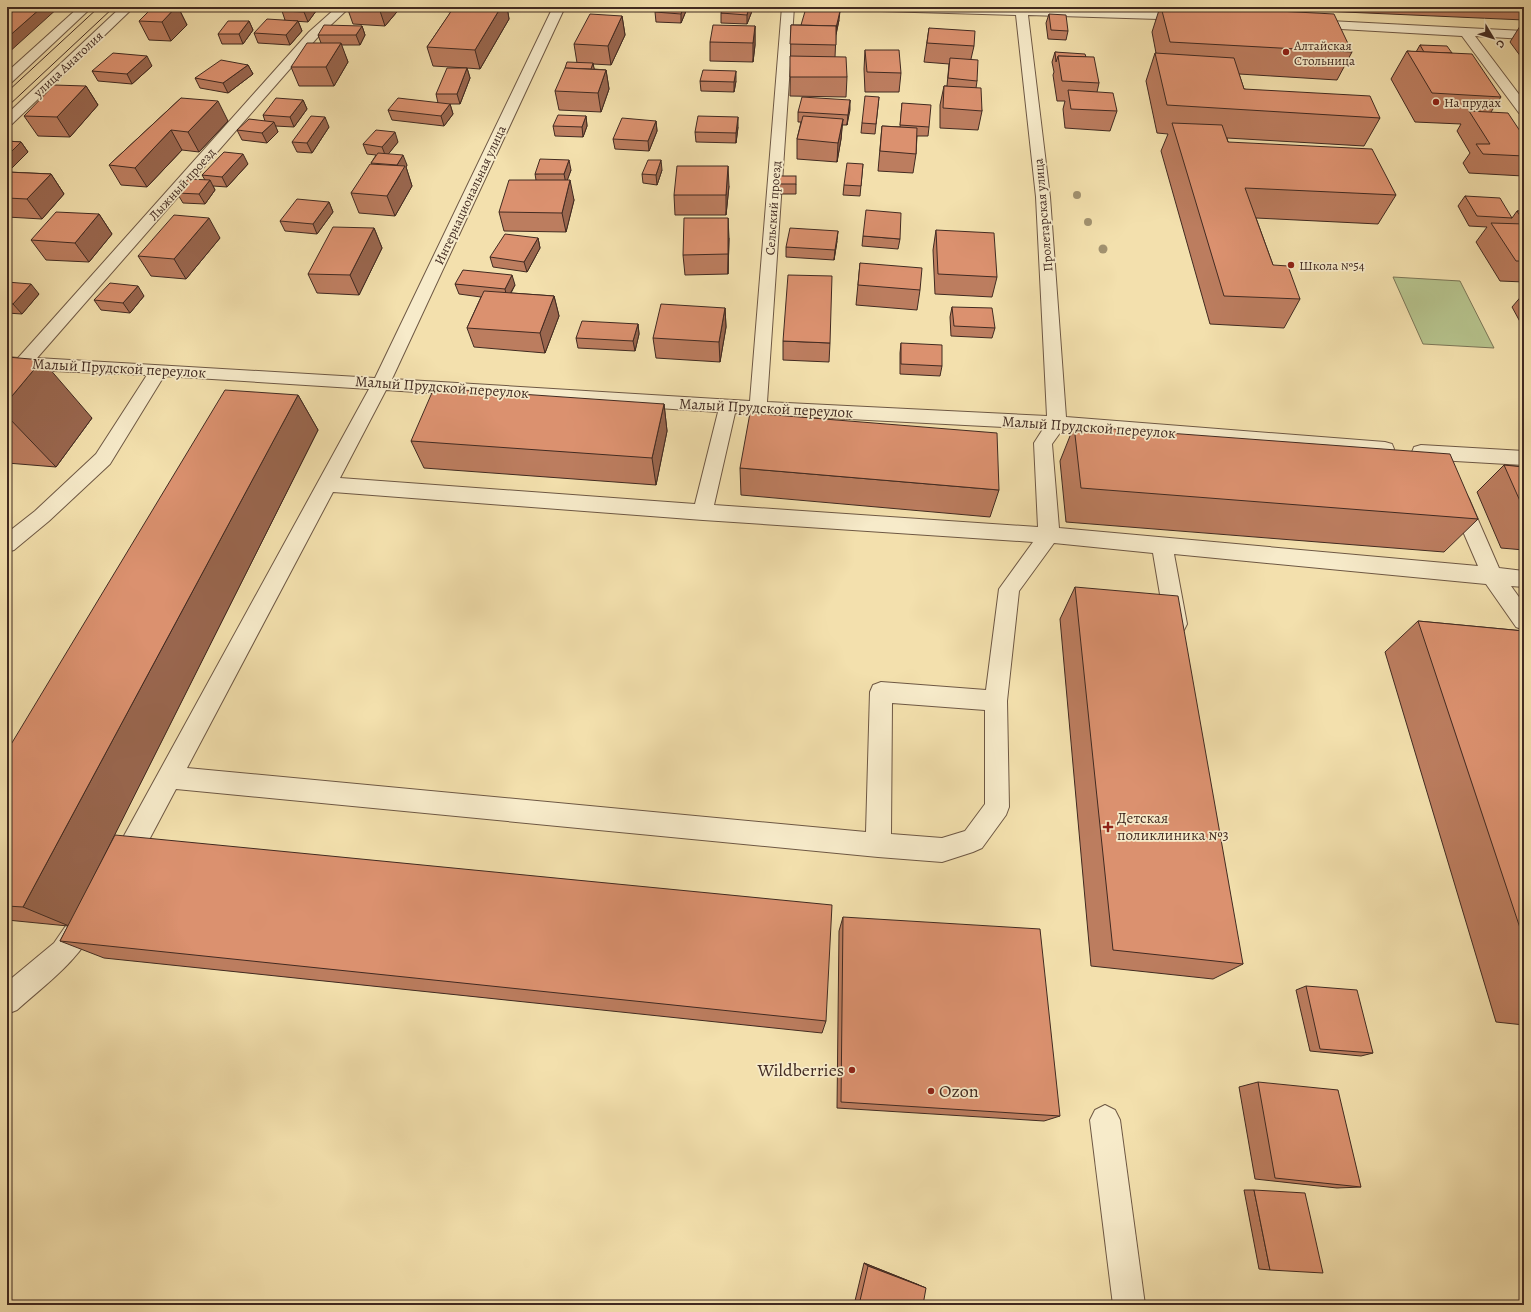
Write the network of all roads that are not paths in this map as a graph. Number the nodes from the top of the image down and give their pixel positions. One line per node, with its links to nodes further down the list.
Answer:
1 (13, 7): 9 (street)
2 (86, 7): 14 (street)
3 (128, 7): 16 (street, улица Анатолия)
4 (344, 7): 17 (street, Лыжный проезд)
5 (559, 7): 19 (street, Интернациональная улица)
6 (788, 7): 21 (street, Сельский проезд)
7 (881, 7): 8 (street)
8 (1021, 9): 10 (street); 22 (street, Пролетарская улица)
9 (7, 12)
10 (1202, 18)
11 (1297, 24): 12 (street)
12 (1466, 32): 13 (street); 15 (street)
13 (1524, 34)
14 (7, 79)
15 (1524, 110)
16 (7, 121)
17 (15, 363): 18 (street, Малый Прудской переулок)
18 (159, 370): 19 (street, Малый Прудской переулок); 28 (street)
19 (381, 383): 20 (street, Малый Прудской переулок); 25 (street, Интернациональная улица)
20 (728, 406): 21 (street, Малый Прудской переулок); 26 (street)
21 (758, 408): 22 (street, Малый Прудской переулок)
22 (1057, 423): 23 (street, Малый Прудской переулок); 27 (street)
23 (1440, 453): 24 (street, Малый Прудской переулок); 30 (street)
24 (1524, 458)
25 (327, 484): 26 (street); 35 (street, Интернациональная улица)
26 (703, 512): 27 (street)
27 (1048, 535): 29 (street); 34 (street)
28 (7, 544)
29 (1162, 546): 30 (street); 33 (street)
30 (1492, 576): 31 (street); 32 (street)
31 (1524, 579)
32 (1524, 621)
33 (1181, 647)
34 (996, 700): 36 (street); 36 (street)
35 (170, 777): 36 (street); 37 (street, Интернациональная улица)
36 (878, 845)
37 (112, 881)
38 (99, 900): 39 (street)
39 (7, 1000)
40 (1105, 1120): 41 (street)
41 (1129, 1305)

